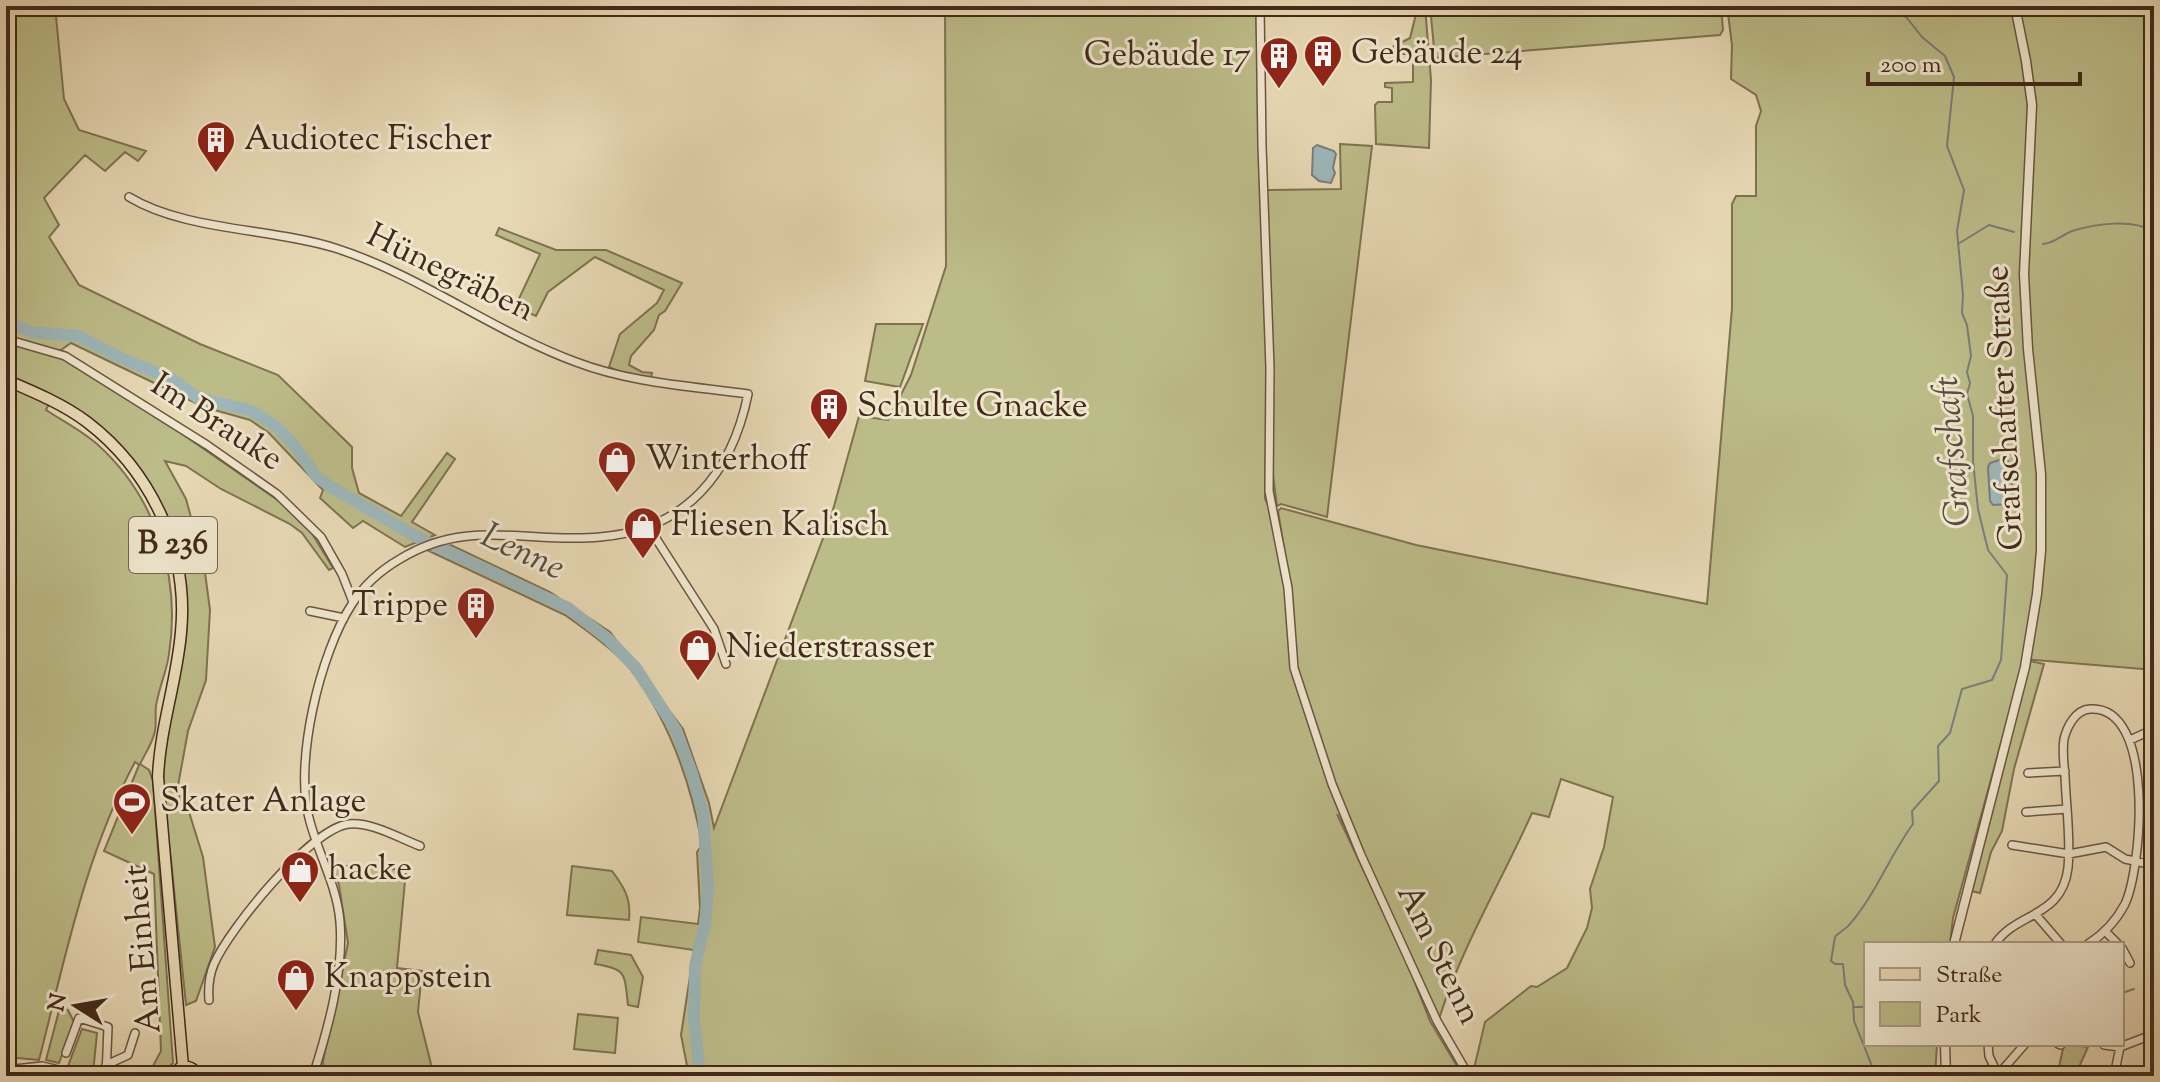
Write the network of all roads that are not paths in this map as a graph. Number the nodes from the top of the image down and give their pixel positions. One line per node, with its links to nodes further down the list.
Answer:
1 (1260, 6): 51 (street, Am Stenn)
2 (2015, 6): 25 (street, Grafschafter Straße)
3 (129, 197): 6 (street, Hünegräben)
4 (6, 339): 7 (street, Im Brauke)
5 (6, 380): 43 (main road, Am Einheit / B 236)
6 (648, 526): 7 (street); 10 (street)
7 (353, 602): 9 (street)
8 (310, 611): 9 (street)
9 (344, 618): 17 (street)
10 (726, 664)
11 (2154, 729): 12 (street)
12 (2130, 740): 13 (street); 21 (street)
13 (2065, 771): 14 (street); 15 (street)
14 (2028, 773)
15 (2067, 809): 16 (street); 20 (street)
16 (2026, 812)
17 (317, 841): 19 (street); 32 (street); 50 (street)
18 (2012, 845): 20 (street)
19 (420, 846)
20 (2069, 854): 21 (street); 23 (street)
21 (2136, 862): 22 (street); 24 (street)
22 (2154, 865)
23 (2036, 915): 26 (street); 27 (street)
24 (2105, 931): 28 (street); 29 (street)
25 (1955, 942)
26 (1997, 942)
27 (2059, 942)
28 (2091, 942)
29 (2116, 942)
30 (2124, 953): 31 (street)
31 (2130, 963)
32 (209, 1000)
33 (135, 1033): 42 (street)
34 (2154, 1034): 35 (street)
35 (2124, 1045)
36 (1945, 1046): 52 (street)
37 (1988, 1046): 45 (street)
38 (2023, 1046): 45 (street)
39 (2112, 1046): 40 (street)
40 (2120, 1047): 53 (street)
41 (66, 1053): 42 (street)
42 (106, 1065): 47 (street)
43 (183, 1067): 48 (main road); 49 (main road)
44 (6, 1070): 46 (street)
45 (1998, 1075)
46 (81, 1076)
47 (106, 1076)
48 (173, 1076)
49 (198, 1076)
50 (313, 1076)
51 (1469, 1076)
52 (1946, 1076)
53 (2114, 1076)

